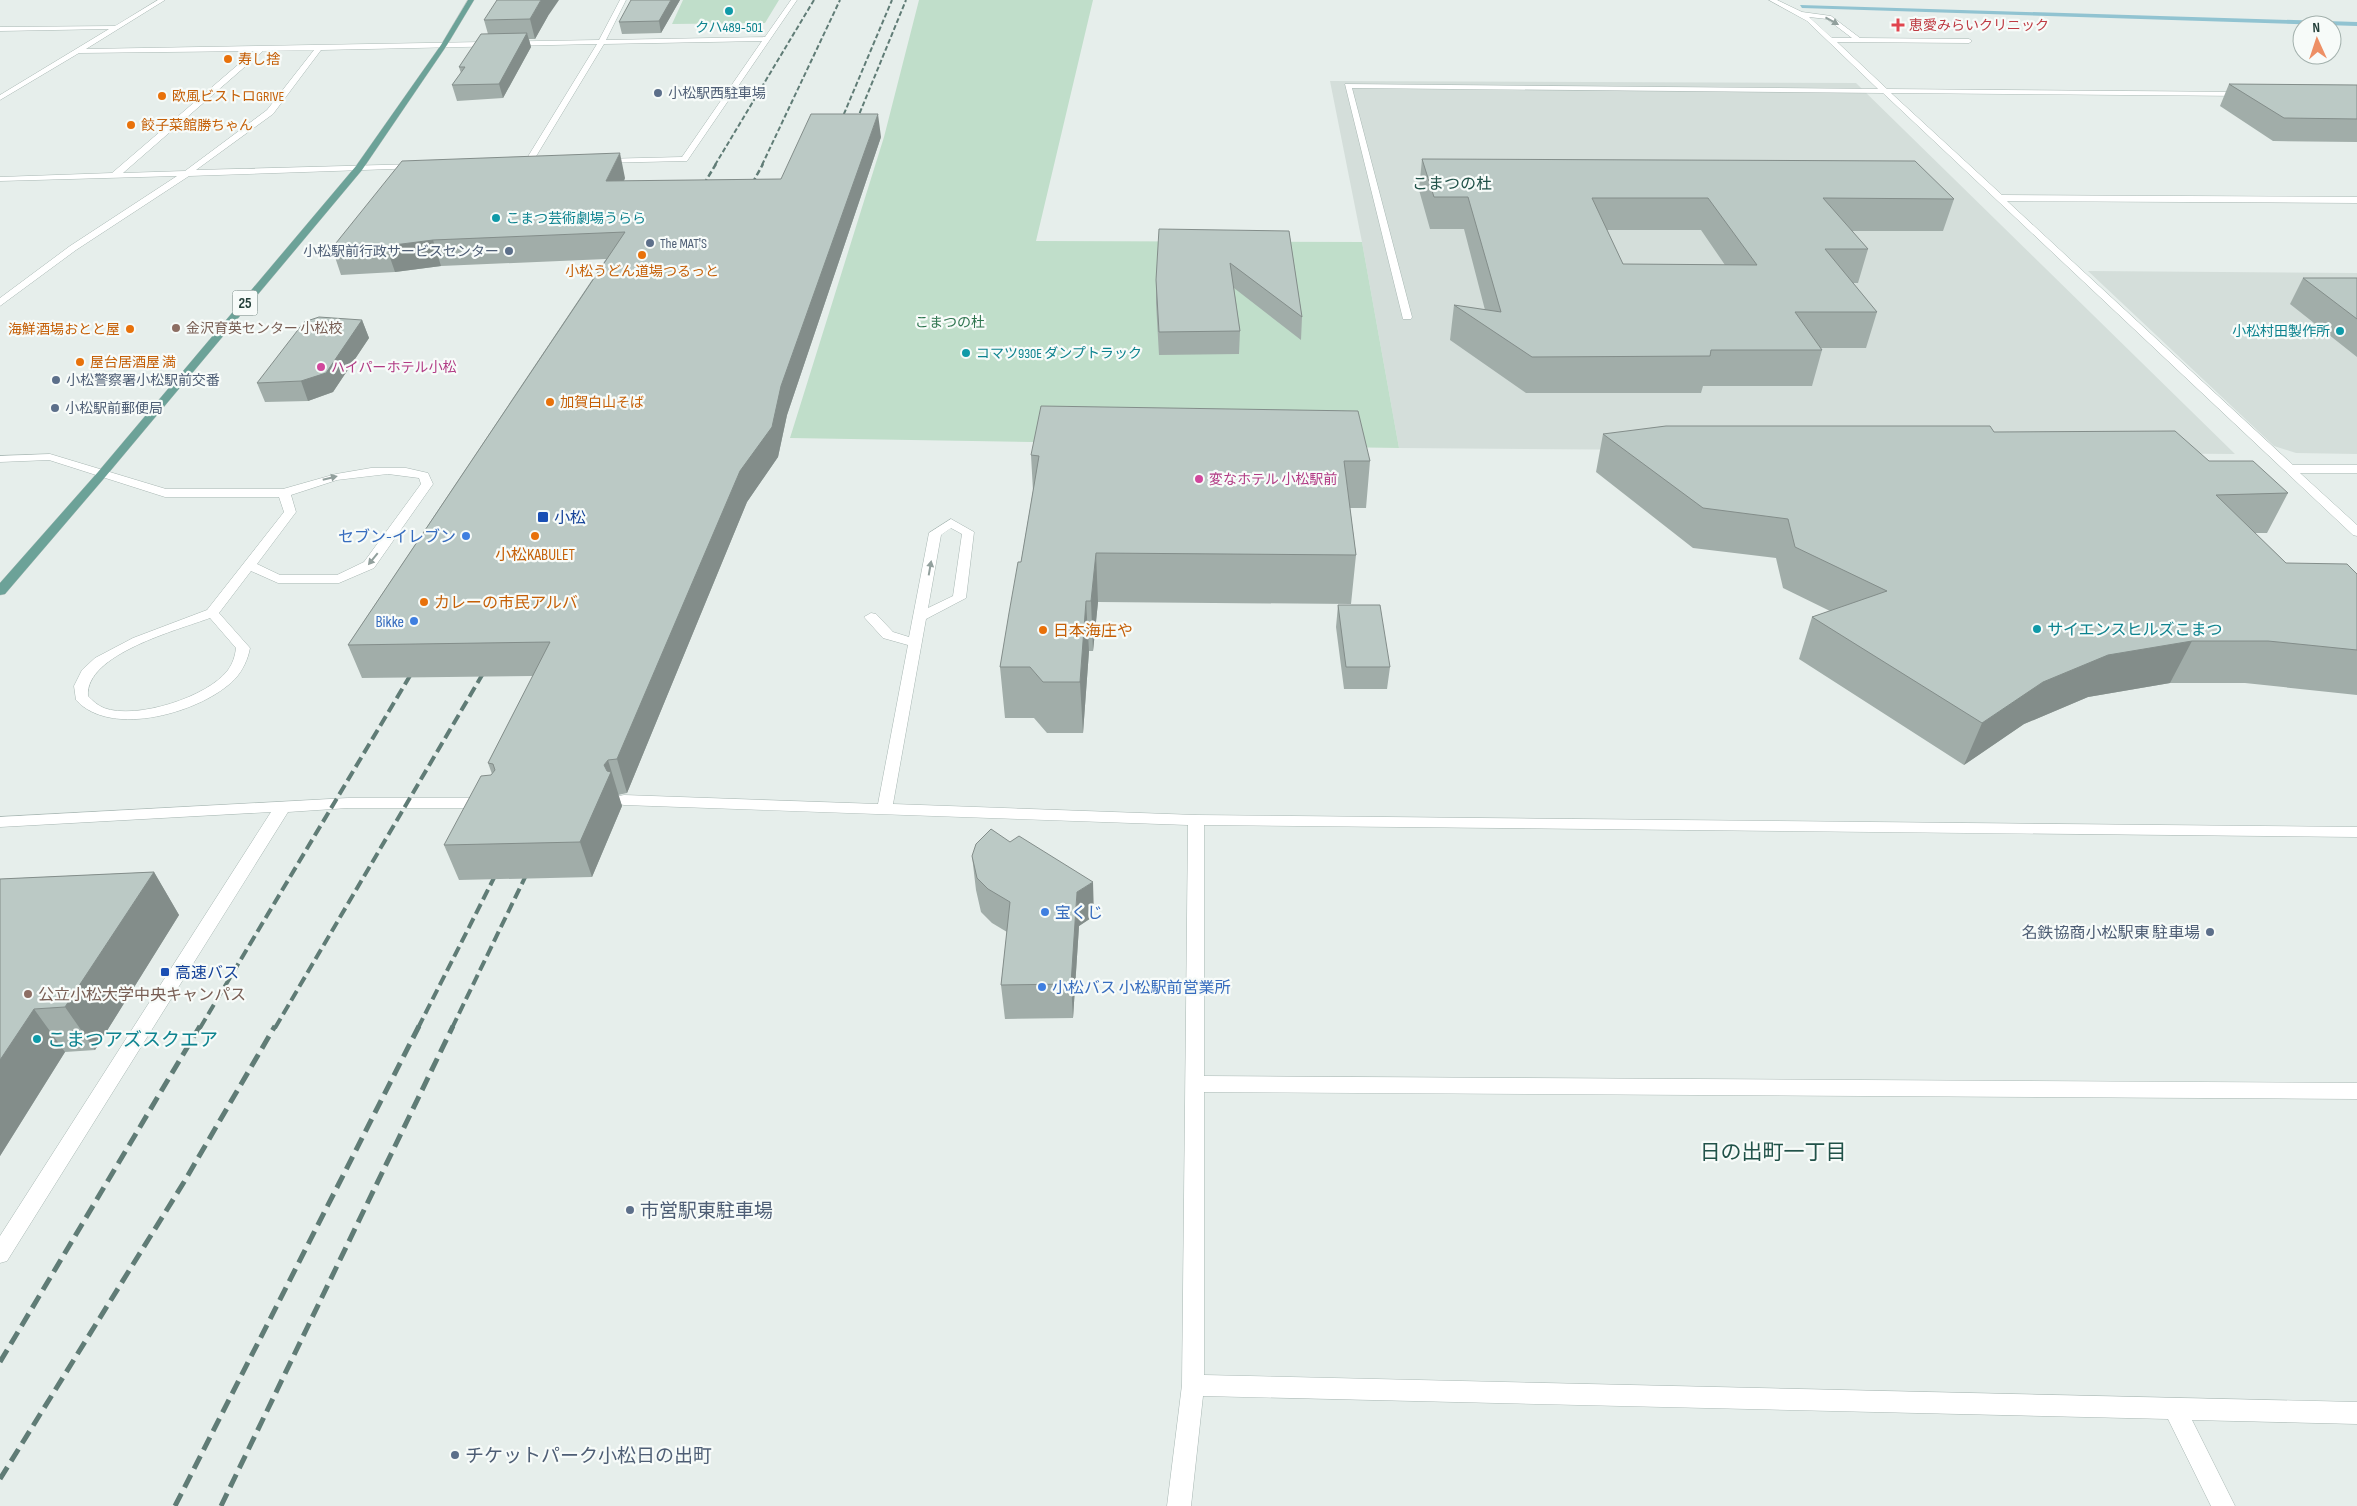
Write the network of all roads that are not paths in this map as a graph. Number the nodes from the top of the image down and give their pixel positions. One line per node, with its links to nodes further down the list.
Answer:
1 (162, 0): 7 (street)
2 (471, 0): 14 (main road, 25)
3 (623, 0): 13 (street)
4 (794, 0): 9 (street)
5 (1772, 0): 6 (street)
6 (1800, 14): 10 (street); 11 (street, one-way to 11)
7 (115, 27): 8 (street); 17 (street)
8 (0, 29)
9 (768, 39): 13 (street); 21 (street)
10 (1830, 40): 11 (street); 18 (street)
11 (1858, 40): 12 (street)
12 (1969, 41)
13 (602, 42): 14 (street); 23 (street)
14 (444, 45): 15 (street); 26 (main road, 25)
15 (319, 48): 16 (street); 27 (street)
16 (261, 49): 17 (street); 28 (street)
17 (77, 50): 20 (street)
18 (1886, 92): 19 (street); 30 (street); 33 (street)
19 (2259, 94)
20 (0, 98)
21 (596, 161)
22 (518, 163): 23 (street)
23 (528, 163): 24 (street)
24 (538, 163)
25 (428, 166): 26 (street)
26 (359, 168): 27 (street); 37 (main road, 25)
27 (187, 173): 28 (street); 32 (street)
28 (115, 175): 29 (street)
29 (0, 179)
30 (2000, 198): 31 (street); 35 (street)
31 (2357, 200)
32 (0, 303)
33 (1407, 317)
34 (0, 459): 37 (street)
35 (2290, 469): 36 (street); 39 (street)
36 (2357, 469)
37 (102, 474): 38 (street); 41 (main road, 25)
38 (284, 493): 40 (street); 40 (street, one-way to 40)
39 (2357, 532)
40 (251, 566): 42 (street)
41 (0, 591)
42 (212, 613): 42 (street)
43 (921, 616): 43 (street, one-way to 43); 45 (street)
44 (871, 618): 45 (street)
45 (916, 643): 49 (street)
46 (624, 800): 49 (street)
47 (498, 802): 48 (street)
48 (282, 808): 51 (street); 55 (street)
49 (885, 808): 50 (street)
50 (1196, 820): 52 (street); 53 (street)
51 (0, 822)
52 (2357, 832)
53 (1195, 1084): 54 (street); 56 (street)
54 (2357, 1091)
55 (0, 1254)
56 (1193, 1385): 57 (street); 59 (street)
57 (2175, 1409): 58 (street); 60 (street)
58 (2357, 1413)
59 (1179, 1506)
60 (2223, 1506)

